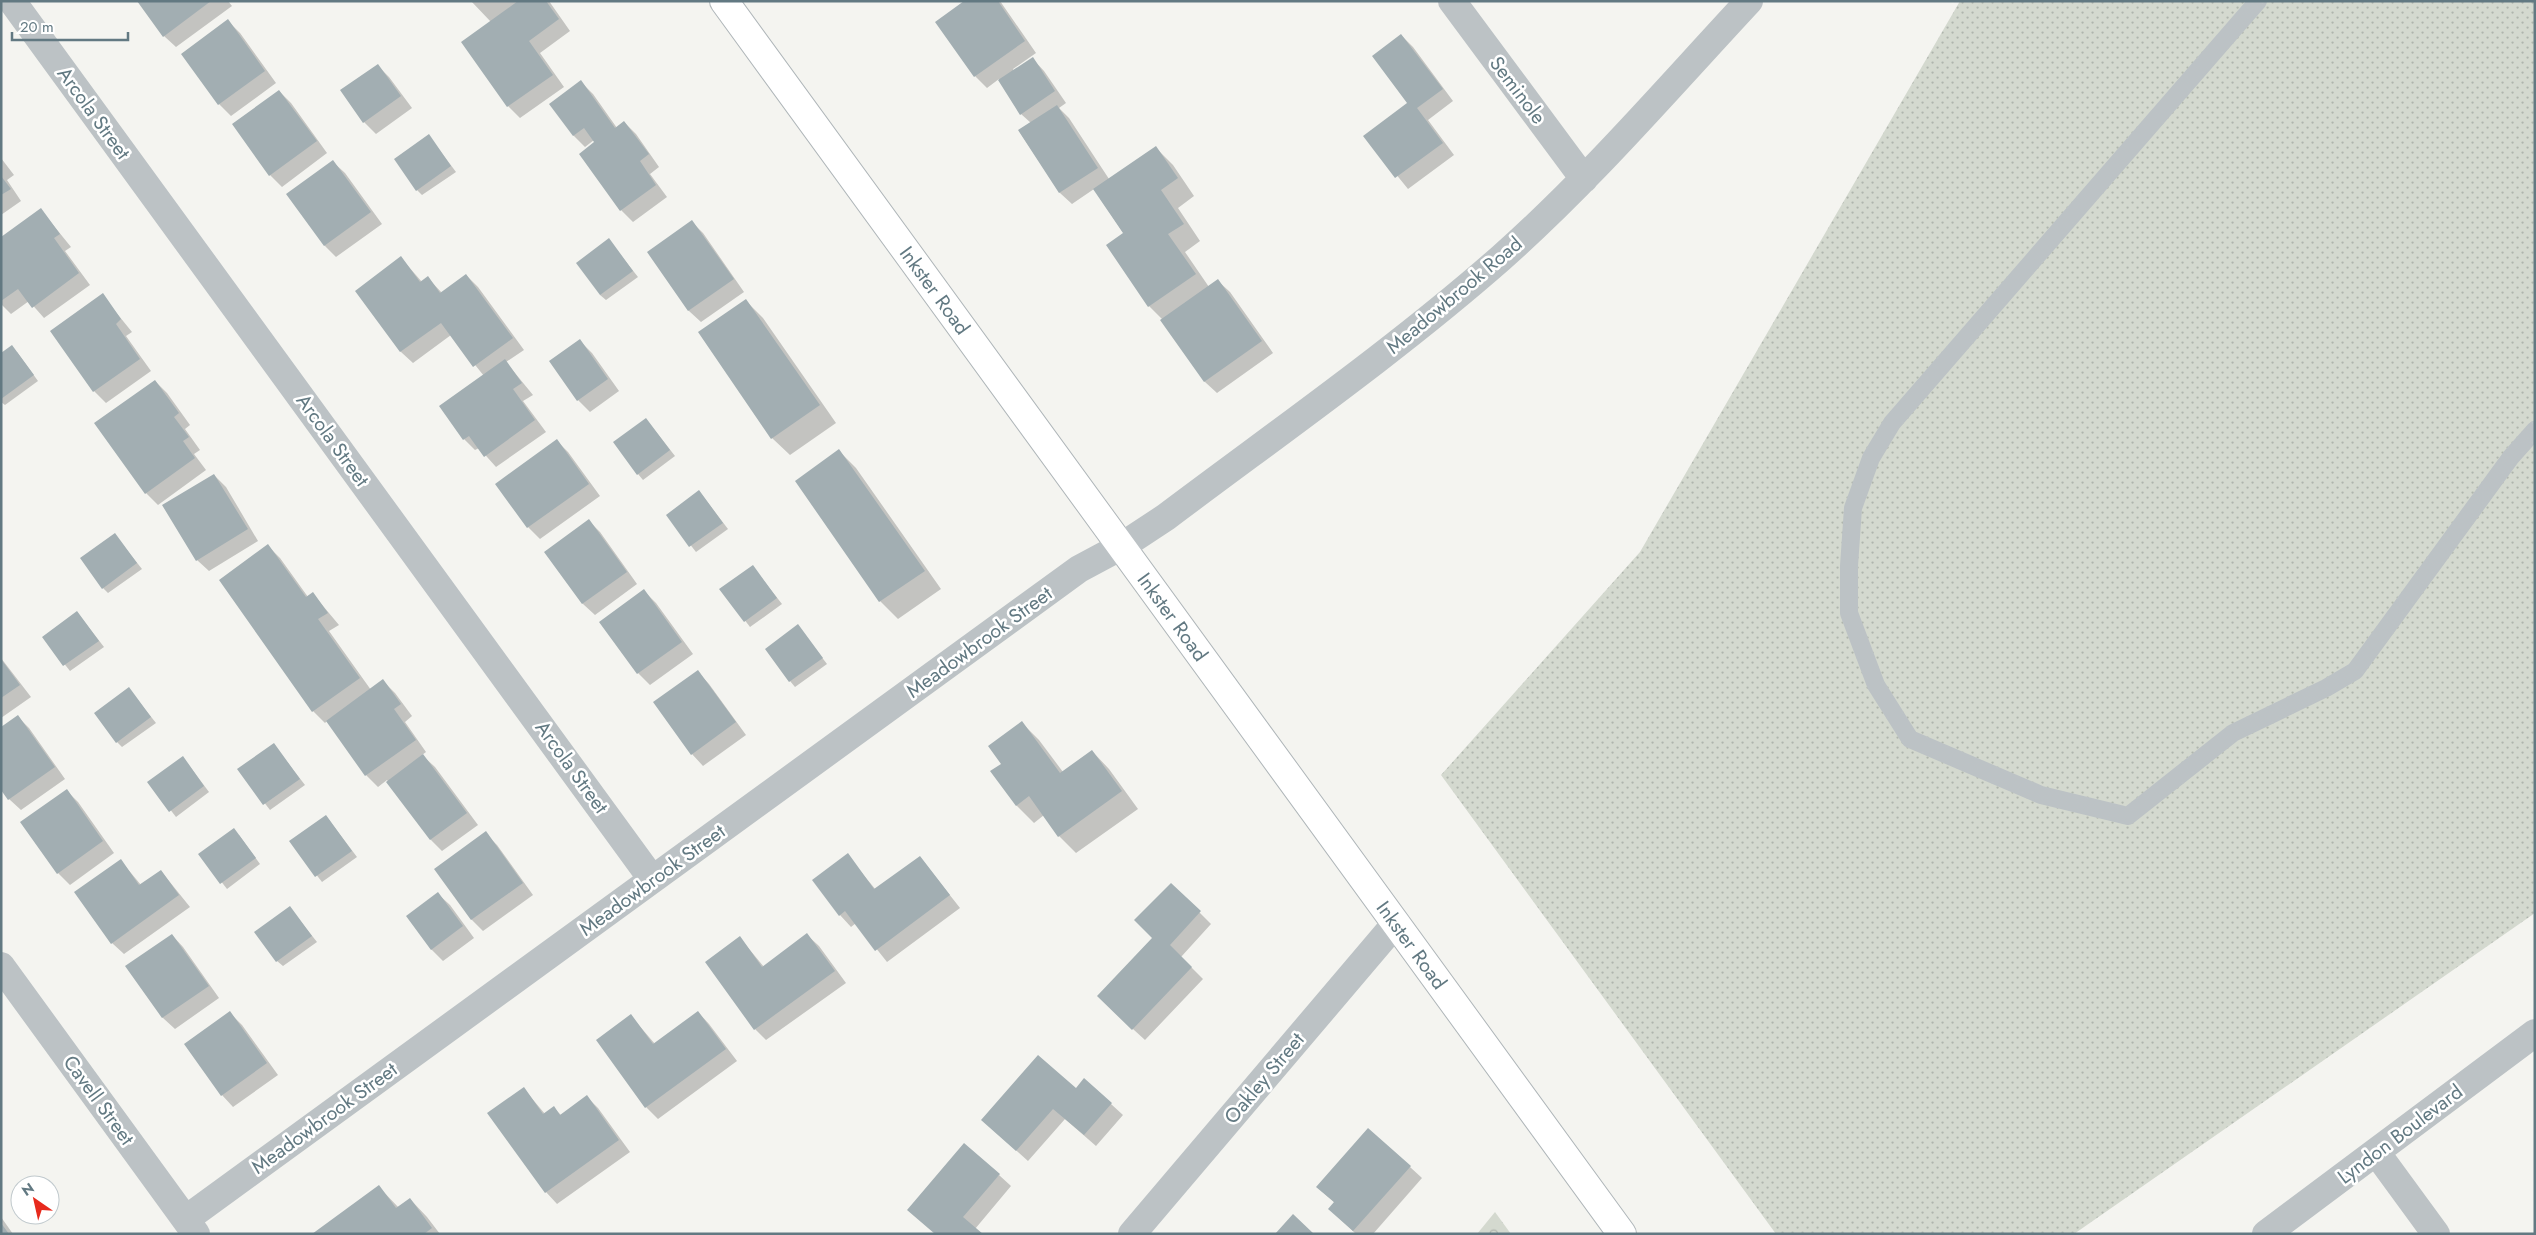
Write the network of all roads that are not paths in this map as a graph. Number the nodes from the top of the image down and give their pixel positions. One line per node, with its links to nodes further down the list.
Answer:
1 (12, 1): 9 (street, Arcola Street)
2 (724, 1): 8 (main road, Inkster Road)
3 (1452, 1): 6 (street, Seminole)
4 (1749, 1): 6 (street, Meadowbrook Road)
5 (2258, 1): 7 (lane)
6 (1584, 179): 8 (street, Meadowbrook Road)
7 (2535, 430)
8 (1122, 546): 9 (street, Meadowbrook Street); 10 (main road, Inkster Road)
9 (652, 879): 14 (street, Meadowbrook Street)
10 (1396, 923): 15 (street, Oakley Street); 16 (main road, Inkster Road)
11 (1, 966): 14 (street, Cavell Street)
12 (2535, 1033): 13 (street, Lyndon Boulevard)
13 (2376, 1152): 17 (street, Lyndon Boulevard); 18 (street)
14 (191, 1226)
15 (1132, 1234)
16 (1622, 1234)
17 (2266, 1234)
18 (2436, 1234)

